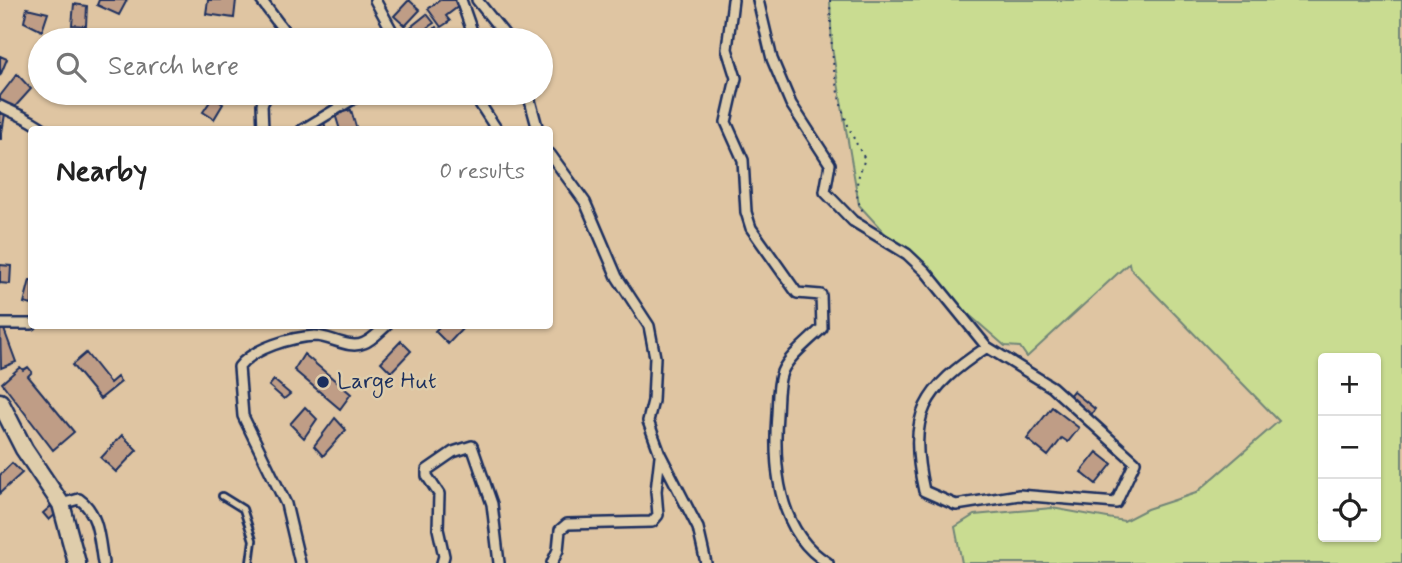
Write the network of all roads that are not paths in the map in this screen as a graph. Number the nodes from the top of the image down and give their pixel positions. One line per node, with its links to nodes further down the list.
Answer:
1 (261, 0): 7 (street)
2 (375, 0): 8 (street)
3 (461, 0): 9 (street)
4 (477, 0): 10 (street)
5 (733, 0): 38 (street)
6 (758, 0): 25 (street)
7 (282, 28)
8 (390, 28)
9 (471, 28)
10 (499, 28)
11 (262, 105): 17 (street)
12 (343, 105): 18 (street)
13 (478, 105): 19 (street)
14 (531, 105): 20 (street)
15 (0, 106): 16 (street)
16 (40, 126)
17 (263, 126)
18 (309, 126)
19 (494, 126)
20 (537, 126)
21 (553, 158): 27 (street)
22 (0, 324): 23 (street)
23 (28, 324)
24 (382, 329): 33 (street)
25 (987, 347): 25 (street)
26 (0, 402): 29 (highway)
27 (660, 454): 36 (street); 37 (street)
28 (222, 496): 32 (lane)
29 (61, 504): 30 (highway); 31 (street)
30 (77, 563)
31 (103, 563)
32 (250, 563)
33 (300, 563)
34 (442, 563): 35 (street)
35 (499, 563)
36 (552, 563)
37 (706, 563)
38 (828, 563)

